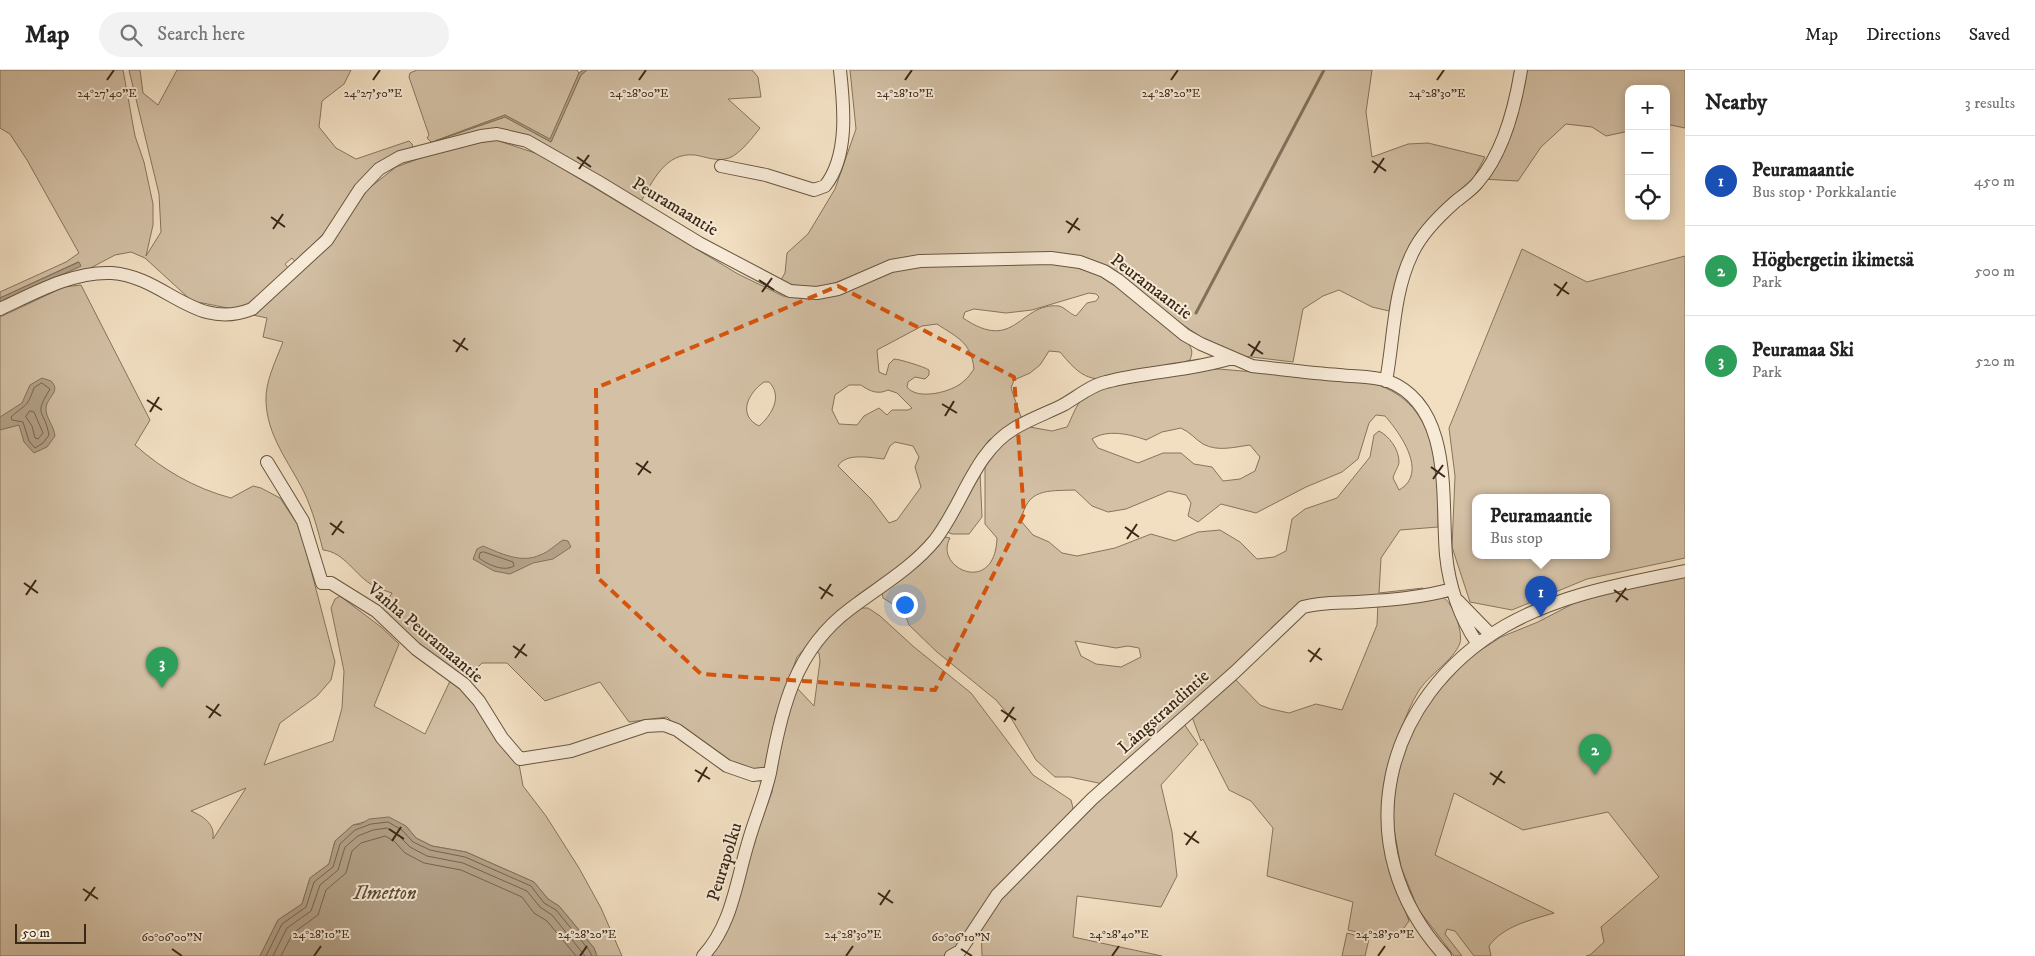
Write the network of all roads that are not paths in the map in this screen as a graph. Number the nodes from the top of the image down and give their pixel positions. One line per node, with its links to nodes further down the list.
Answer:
1 (840, 70): 3 (street)
2 (1521, 70): 8 (street)
3 (721, 166)
4 (0, 309): 5 (street, Peuramaantie)
5 (1201, 344): 6 (street, Peuramaantie); 7 (street)
6 (1232, 358): 7 (street); 8 (street, Peuramaantie)
7 (1197, 366): 15 (street)
8 (1386, 381): 11 (street)
9 (267, 462): 15 (street, Vanha Peuramaantie)
10 (1685, 571): 13 (street)
11 (1452, 589): 12 (street); 17 (street, Långstrandintie)
12 (1458, 601): 13 (street); 14 (street)
13 (1491, 635): 14 (street)
14 (1477, 643): 18 (street)
15 (770, 773): 16 (street, Peurapolku)
16 (703, 956)
17 (951, 956)
18 (1446, 956)

